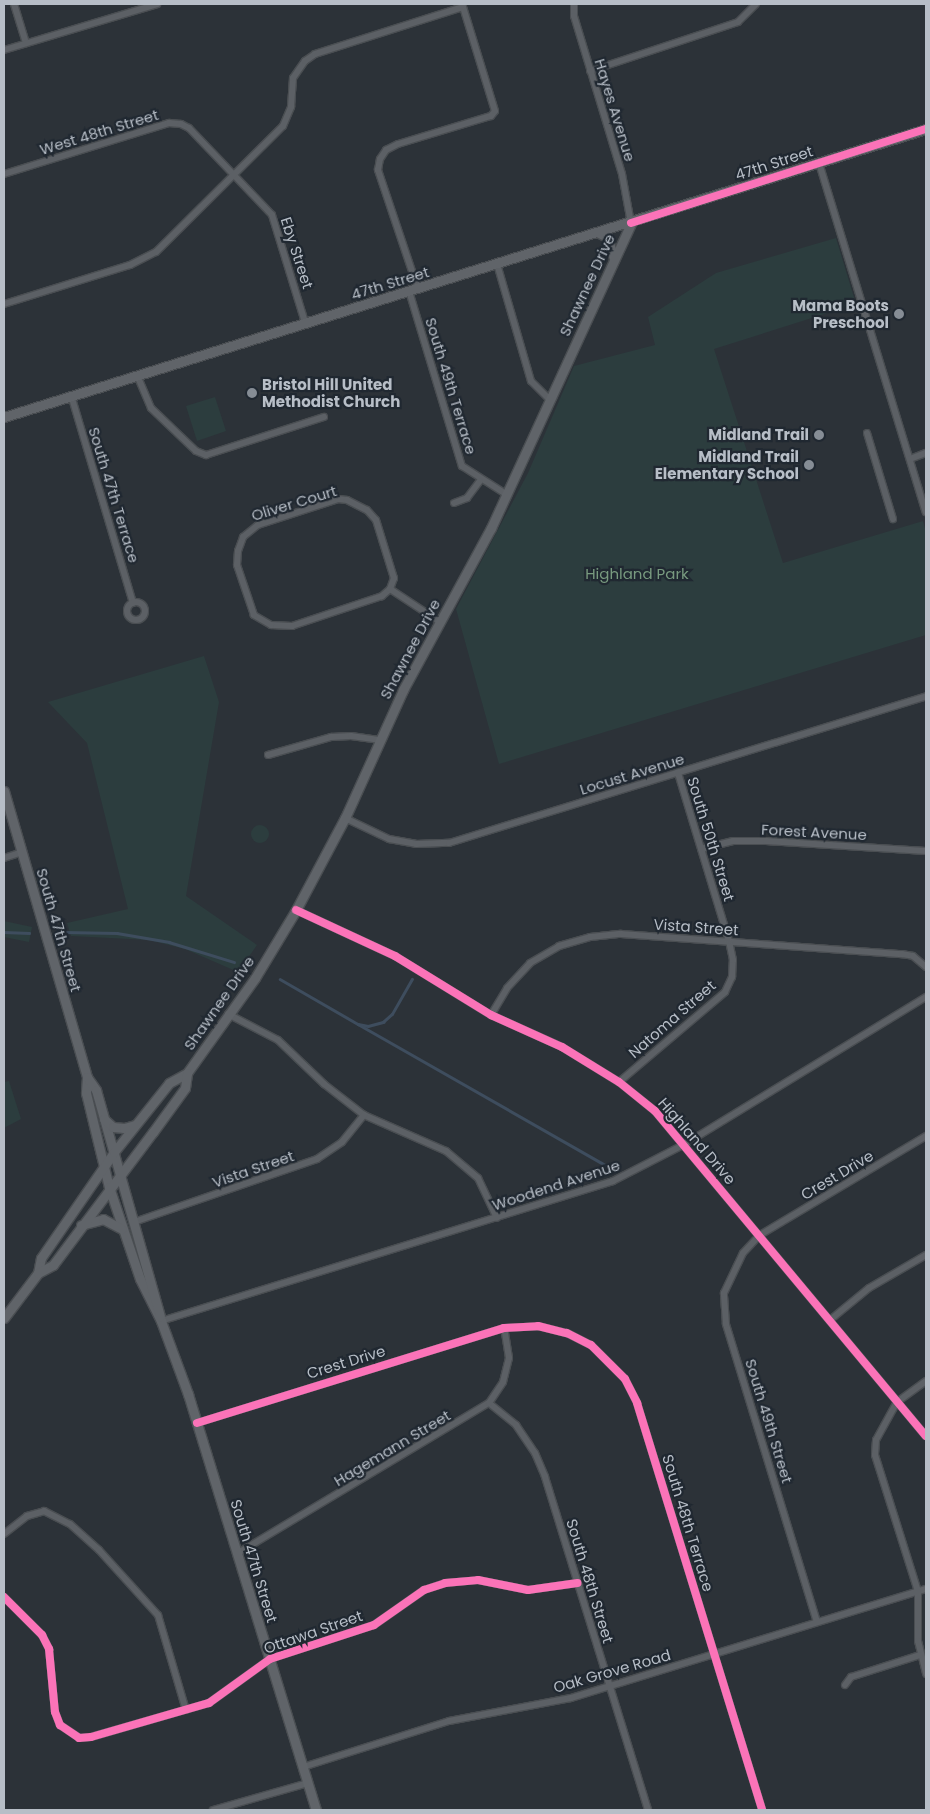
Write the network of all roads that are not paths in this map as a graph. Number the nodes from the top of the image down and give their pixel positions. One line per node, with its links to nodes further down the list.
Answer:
1 (14, 4): 6 (street)
2 (157, 4): 6 (street)
3 (574, 4): 8 (street, Hayes Avenue)
4 (756, 4): 8 (street)
5 (463, 6): 12 (street); 17 (street, South 49th Terrace)
6 (26, 43): 7 (street)
7 (4, 50)
8 (590, 71): 13 (street, Hayes Avenue)
9 (926, 130): 10 (main road, 47th Street)
10 (819, 163): 13 (main road, 47th Street); 27 (street)
11 (4, 174): 12 (street, West 48th Street)
12 (236, 175): 18 (street); 19 (street, Eby Street)
13 (631, 223): 14 (main road, 47th Street); 15 (main road, Shawnee Drive)
14 (599, 232): 15 (main road); 16 (main road, 47th Street)
15 (614, 258): 22 (main road, Shawnee Drive)
16 (498, 264): 17 (main road, 47th Street); 22 (street)
17 (414, 290): 19 (main road, 47th Street); 28 (street, South 49th Terrace)
18 (4, 304)
19 (305, 322): 20 (main road, 47th Street)
20 (137, 375): 21 (main road, 47th Street); 24 (street)
21 (71, 396): 23 (main road, 47th Street); 34 (street, South 47th Terrace)
22 (549, 399): 29 (main road, Shawnee Drive)
23 (4, 417)
24 (324, 417)
25 (867, 433): 32 (street)
26 (926, 453): 27 (street)
27 (910, 459): 31 (street)
28 (480, 481): 29 (street, South 49th Terrace); 30 (street)
29 (506, 494): 35 (main road, Shawnee Drive)
30 (454, 503)
31 (926, 512)
32 (893, 519)
33 (390, 589): 33 (street, Oliver Court); 35 (street)
34 (133, 603)
35 (440, 622): 37 (main road, Shawnee Drive)
36 (926, 696): 39 (street, Locust Avenue)
37 (379, 740): 38 (street); 41 (main road, Shawnee Drive)
38 (268, 755)
39 (678, 773): 41 (street, Locust Avenue); 42 (street, South 50th Street)
40 (4, 791): 44 (main road, South 47th Street)
41 (345, 818): 46 (main road, Shawnee Drive)
42 (701, 849): 43 (street, Forest Avenue); 47 (street, South 50th Street)
43 (926, 851)
44 (22, 852): 45 (street); 53 (main road, South 47th Street)
45 (4, 858)
46 (296, 910): 50 (main road, Shawnee Drive); 51 (street, Highland Drive)
47 (728, 941): 48 (street, Vista Street); 51 (street, Vista Street); 54 (street, Natoma Street)
48 (926, 967)
49 (926, 997): 59 (street, Woodend Avenue)
50 (228, 1014): 52 (main road, Shawnee Drive); 55 (street)
51 (491, 1015): 54 (street, Highland Drive)
52 (187, 1073): 57 (main road, Shawnee Drive); 62 (main road, Shawnee Drive)
53 (87, 1077): 56 (main road, South 47th Street); 61 (main road, South 47th Street)
54 (619, 1082): 59 (street, Highland Drive)
55 (364, 1115): 64 (street); 65 (street, Vista Street)
56 (104, 1119): 57 (main road); 60 (main road, South 47th Street)
57 (135, 1124): 60 (main road, Shawnee Drive)
58 (926, 1136): 68 (street, Crest Drive)
59 (685, 1144): 64 (street, Woodend Avenue); 68 (street, Highland Drive)
60 (114, 1152): 61 (main road, Shawnee Drive); 62 (main road, South 47th Street)
61 (104, 1168): 63 (main road, South 47th Street); 70 (main road, Shawnee Drive)
62 (121, 1173): 63 (main road, Shawnee Drive); 65 (main road, South 47th Street)
63 (109, 1187): 66 (main road, Shawnee Drive); 67 (main road, South 47th Street)
64 (497, 1218): 73 (street, Woodend Avenue)
65 (134, 1222): 73 (main road, South 47th Street)
66 (81, 1225): 67 (main road); 70 (main road, Shawnee Drive)
67 (122, 1230): 73 (main road, South 47th Street)
68 (760, 1235): 72 (street, Highland Drive); 86 (street, South 49th Street)
69 (926, 1255): 72 (street)
70 (38, 1273): 71 (main road, Shawnee Drive)
71 (4, 1318)
72 (830, 1320): 76 (street, Highland Drive)
73 (161, 1321): 78 (main road, South 47th Street)
74 (504, 1328): 77 (street, Hagemann Street); 78 (street, Crest Drive); 87 (street, South 48th Terrace)
75 (926, 1381): 76 (street)
76 (897, 1402): 79 (street, Highland Drive); 84 (street)
77 (489, 1403): 81 (street, Hagemann Street); 82 (street, South 48th Street)
78 (197, 1423): 81 (main road, South 47th Street)
79 (926, 1436)
80 (4, 1534): 93 (street)
81 (238, 1553): 89 (main road, South 47th Street)
82 (578, 1583): 89 (street, Ottawa Street); 92 (street, South 48th Street)
83 (926, 1589): 84 (street, Oak Grove Road)
84 (918, 1591): 86 (street, Oak Grove Road); 88 (street)
85 (4, 1597): 93 (street, Ottawa Street)
86 (816, 1622): 87 (street, Oak Grove Road)
87 (714, 1654): 92 (street, Oak Grove Road); 99 (street, South 48th Terrace)
88 (920, 1655): 90 (street); 91 (street)
89 (270, 1659): 93 (street, Ottawa Street); 94 (main road, South 47th Street)
90 (926, 1674)
91 (844, 1685)
92 (609, 1686): 94 (street, Oak Grove Road); 98 (street, South 48th Street)
93 (186, 1710)
94 (303, 1767): 95 (main road, South 47th Street)
95 (308, 1783): 96 (street); 97 (main road, South 47th Street)
96 (212, 1810)
97 (316, 1810)
98 (648, 1810)
99 (762, 1810)

